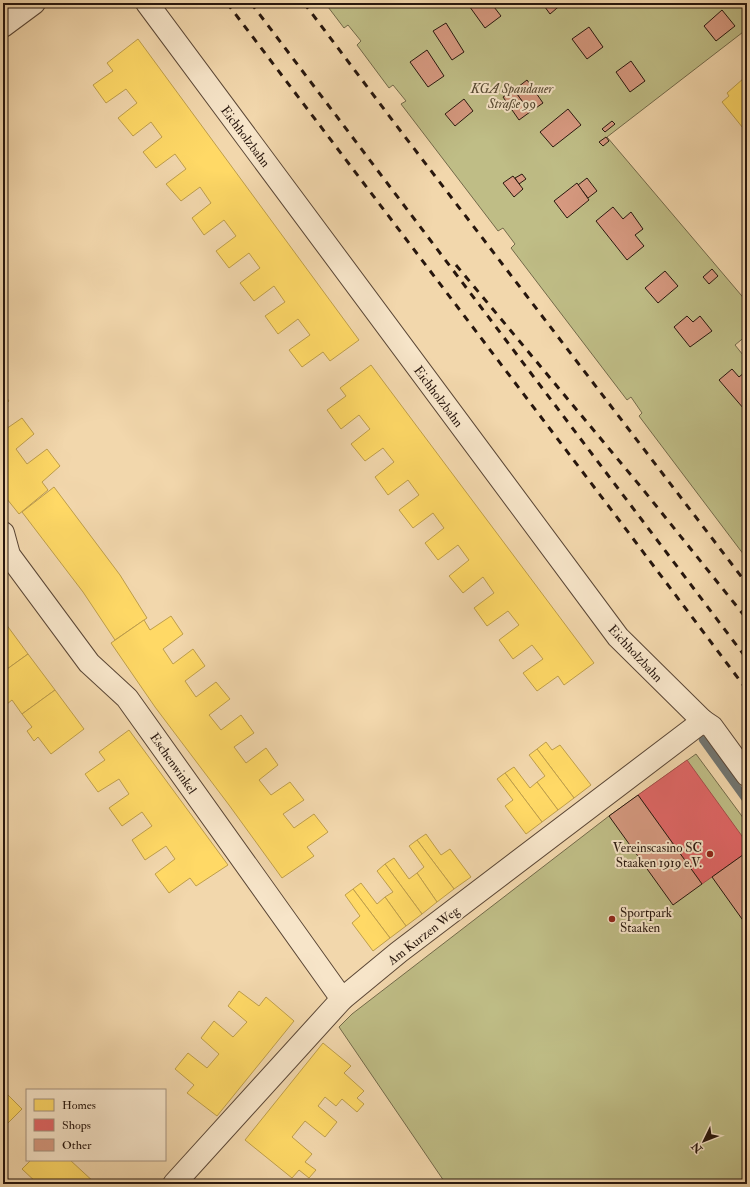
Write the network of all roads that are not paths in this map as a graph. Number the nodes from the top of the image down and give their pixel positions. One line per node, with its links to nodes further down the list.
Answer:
1 (34, 3): 3 (street)
2 (147, 3): 5 (street, Eichholzbahn)
3 (3, 26)
4 (3, 533): 7 (street, Eschenwinkel)
5 (703, 721): 6 (street, Eichholzbahn); 7 (street, Am Kurzen Weg)
6 (747, 775)
7 (342, 998): 8 (street, Am Kurzen Weg)
8 (174, 1184)

